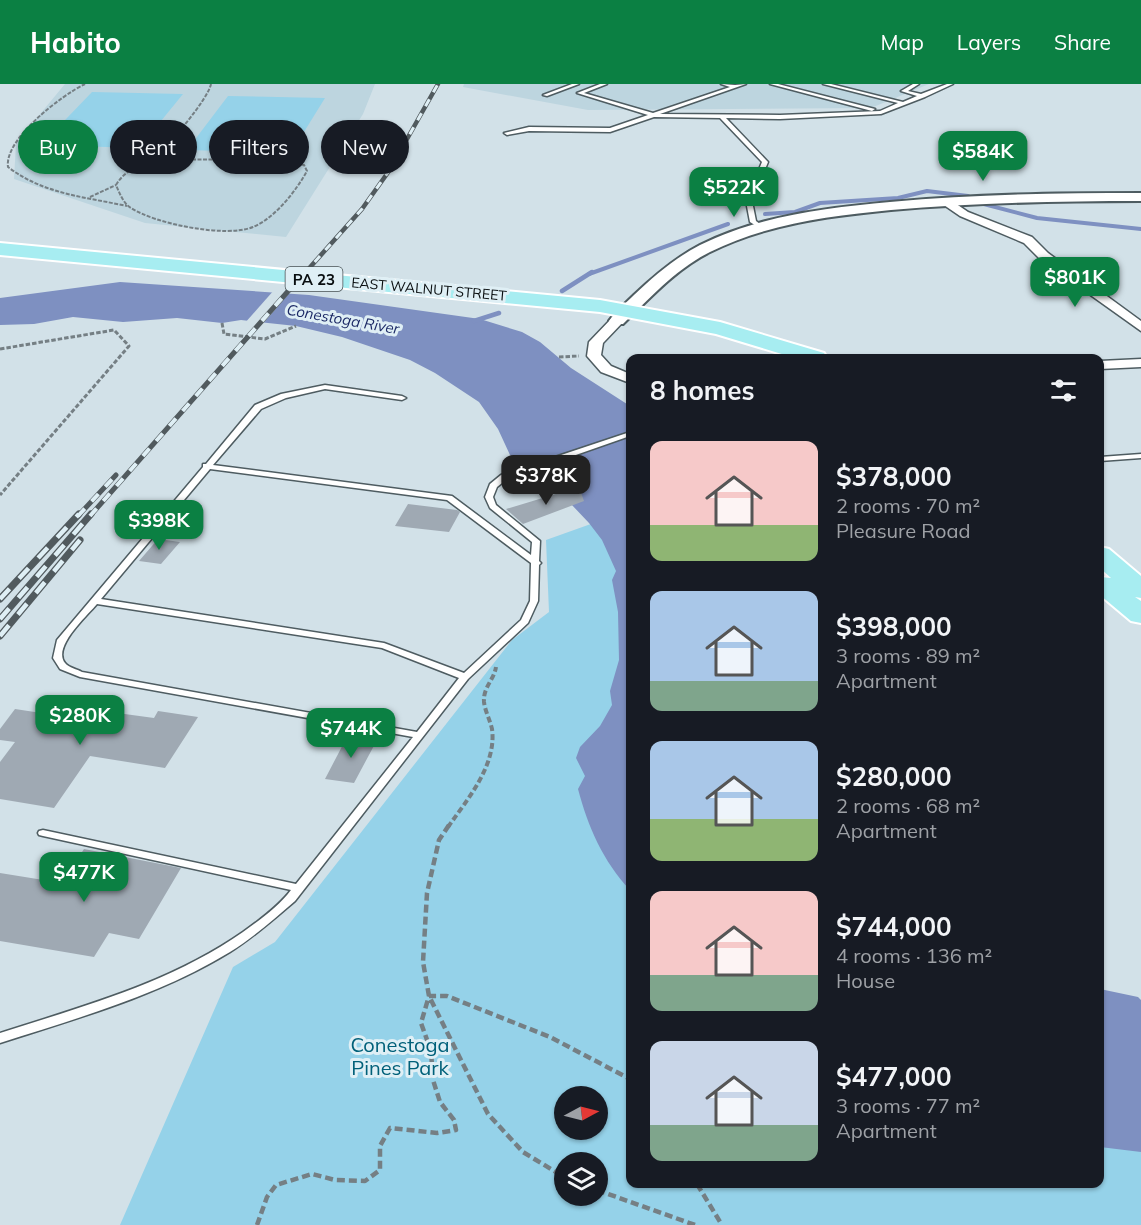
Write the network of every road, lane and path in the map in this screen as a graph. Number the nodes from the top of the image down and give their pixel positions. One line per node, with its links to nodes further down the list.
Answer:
1 (85, 84): 24 (path)
2 (211, 84): 18 (path)
3 (577, 84): 12 (lane)
4 (605, 84): 16 (lane)
5 (723, 84): 11 (lane)
6 (744, 84): 11 (lane)
7 (772, 84): 15 (lane)
8 (825, 84): 14 (lane)
9 (917, 84): 13 (lane)
10 (951, 84): 13 (lane)
11 (735, 87): 16 (lane)
12 (544, 95)
13 (923, 96): 14 (lane)
14 (903, 104): 15 (lane)
15 (881, 112): 17 (lane)
16 (657, 116): 17 (lane); 19 (lane)
17 (723, 118): 27 (lane)
18 (186, 120)
19 (507, 133)
20 (197, 160): 26 (path)
21 (125, 174): 22 (path)
22 (116, 185): 24 (path); 26 (path)
23 (1141, 197): 25 (street)
24 (89, 198): 26 (path)
25 (945, 201): 27 (street); 29 (street)
26 (129, 207)
27 (761, 227): 31 (street)
28 (0, 249): 31 (main road, EAST WALNUT STREET / PA 23)
29 (1044, 256): 34 (street); 35 (street)
30 (0, 257): 31 (main road, EAST WALNUT STREET / PA 23)
31 (622, 316): 37 (main road, EAST WALNUT STREET / PA 23); 38 (main road, EAST WALNUT STREET / PA 23); 41 (street)
32 (222, 323): 33 (path)
33 (296, 326)
34 (1141, 327)
35 (1141, 335)
36 (0, 349): 47 (path)
37 (758, 354)
38 (803, 354)
39 (1141, 363): 40 (street)
40 (1104, 364)
41 (626, 377)
42 (402, 398): 46 (lane)
43 (626, 435): 49 (lane)
44 (1141, 456): 45 (lane)
45 (1104, 459)
46 (206, 466): 49 (lane); 52 (lane)
47 (0, 495)
48 (1104, 558): 51 (main road)
49 (537, 562): 54 (lane)
50 (1104, 583): 53 (main road)
51 (1141, 590)
52 (95, 601): 55 (lane); 56 (lane)
53 (1141, 615)
54 (487, 657): 55 (lane); 59 (path)
55 (465, 677): 56 (lane)
56 (419, 735): 58 (lane)
57 (43, 833): 58 (lane)
58 (298, 888): 60 (lane)
59 (429, 996): 61 (path); 62 (path); 65 (path)
60 (0, 1038)
61 (626, 1077)
62 (554, 1171)
63 (698, 1188): 67 (path)
64 (608, 1194): 66 (path)
65 (256, 1225)
66 (696, 1225)
67 (722, 1225)

